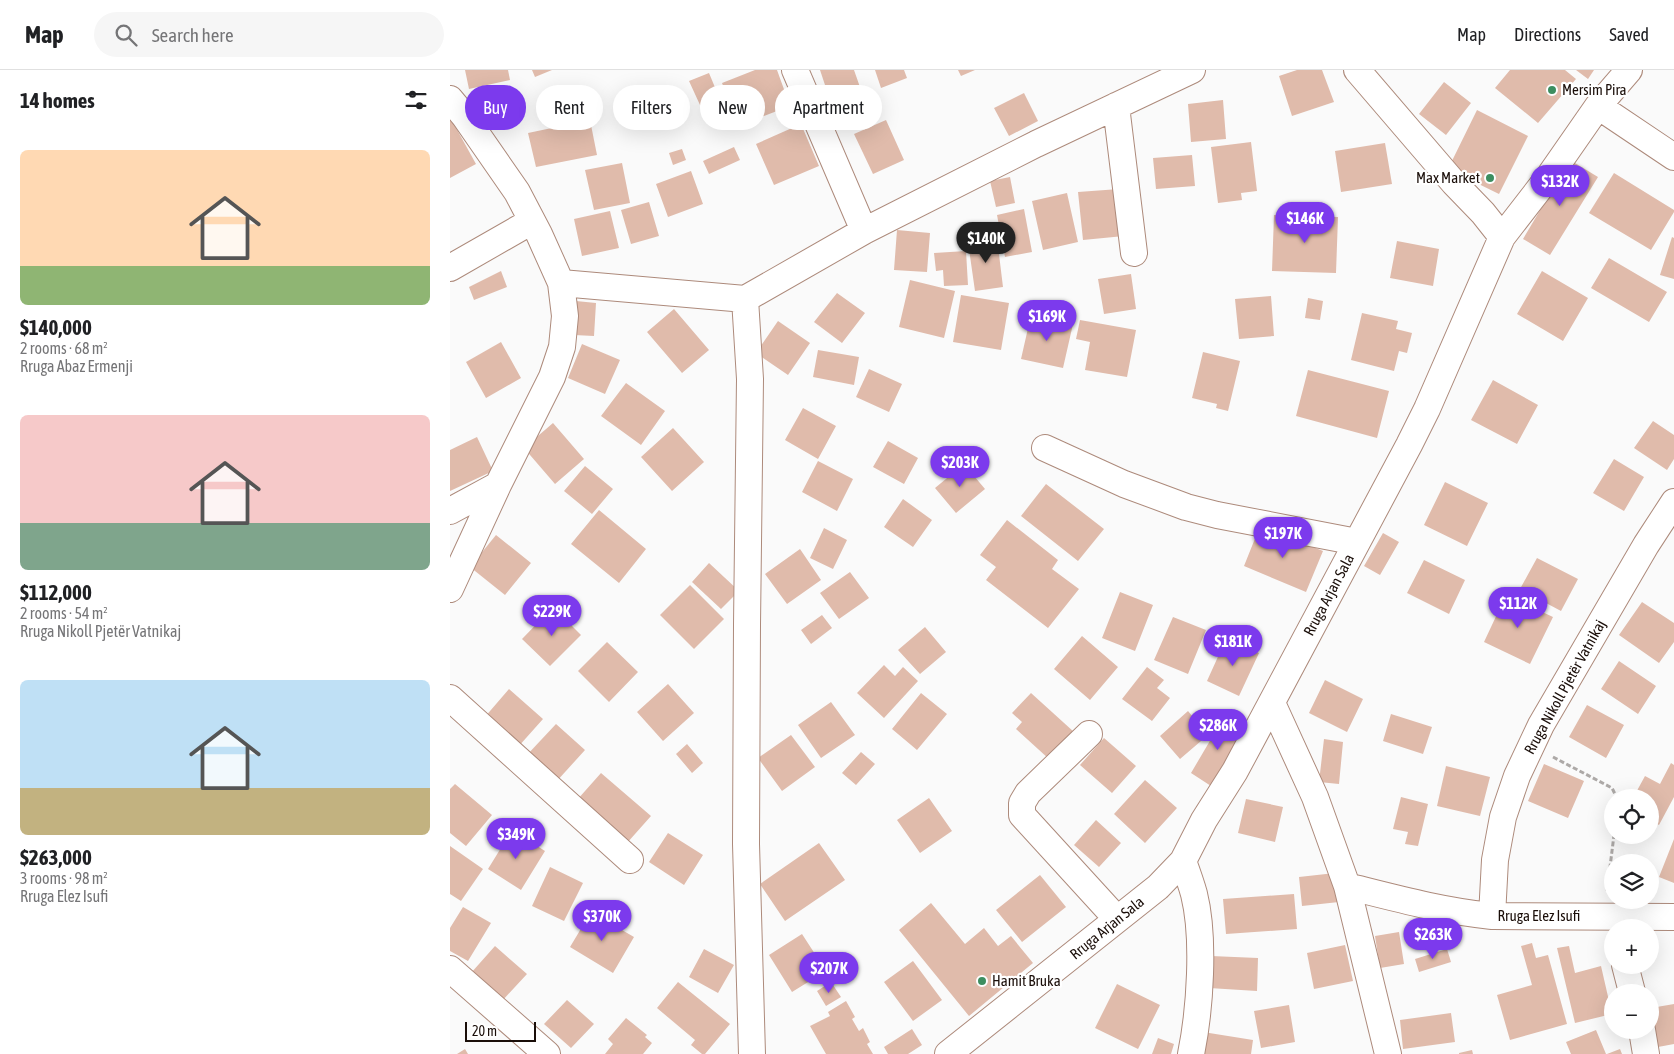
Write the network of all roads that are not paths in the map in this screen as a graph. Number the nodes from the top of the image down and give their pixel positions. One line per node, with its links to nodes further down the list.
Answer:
1 (795, 70): 10 (street)
2 (1192, 70): 6 (street)
3 (1357, 70): 11 (street)
4 (1629, 70): 7 (street, Rruga Arjan Sala)
5 (450, 99): 9 (street)
6 (1116, 106): 10 (street); 12 (street)
7 (1598, 106): 8 (street); 11 (street, Rruga Arjan Sala)
8 (1674, 157)
9 (532, 221): 13 (street); 14 (street)
10 (864, 232): 15 (street)
11 (1502, 237): 20 (street, Rruga Arjan Sala)
12 (1134, 253)
13 (450, 268)
14 (561, 283): 15 (street); 17 (street)
15 (746, 299): 36 (street)
16 (1045, 448): 20 (street)
17 (498, 485): 19 (street); 21 (street)
18 (1674, 502): 28 (street, Rruga Nikoll Pjetër Vatnikaj)
19 (450, 511)
20 (1357, 542): 23 (street, Rruga Arjan Sala)
21 (450, 589)
22 (450, 698): 25 (street)
23 (1272, 703): 26 (street, Rruga Arjan Sala); 27 (street)
24 (1089, 734): 30 (street)
25 (630, 860)
26 (1183, 861): 30 (street, Rruga Arjan Sala); 38 (street)
27 (1347, 886): 28 (street, Rruga Elez Isufi); 39 (street)
28 (1492, 916): 32 (street, Rruga Elez Isufi)
29 (1674, 917): 31 (street, Rruga Elez Isufi)
30 (1118, 919): 37 (street, Rruga Arjan Sala)
31 (1632, 919)
32 (1604, 920)
33 (450, 969): 35 (street)
34 (1644, 1039): 40 (street)
35 (547, 1054)
36 (752, 1054)
37 (948, 1054)
38 (1191, 1054)
39 (1388, 1054)
40 (1646, 1054)

